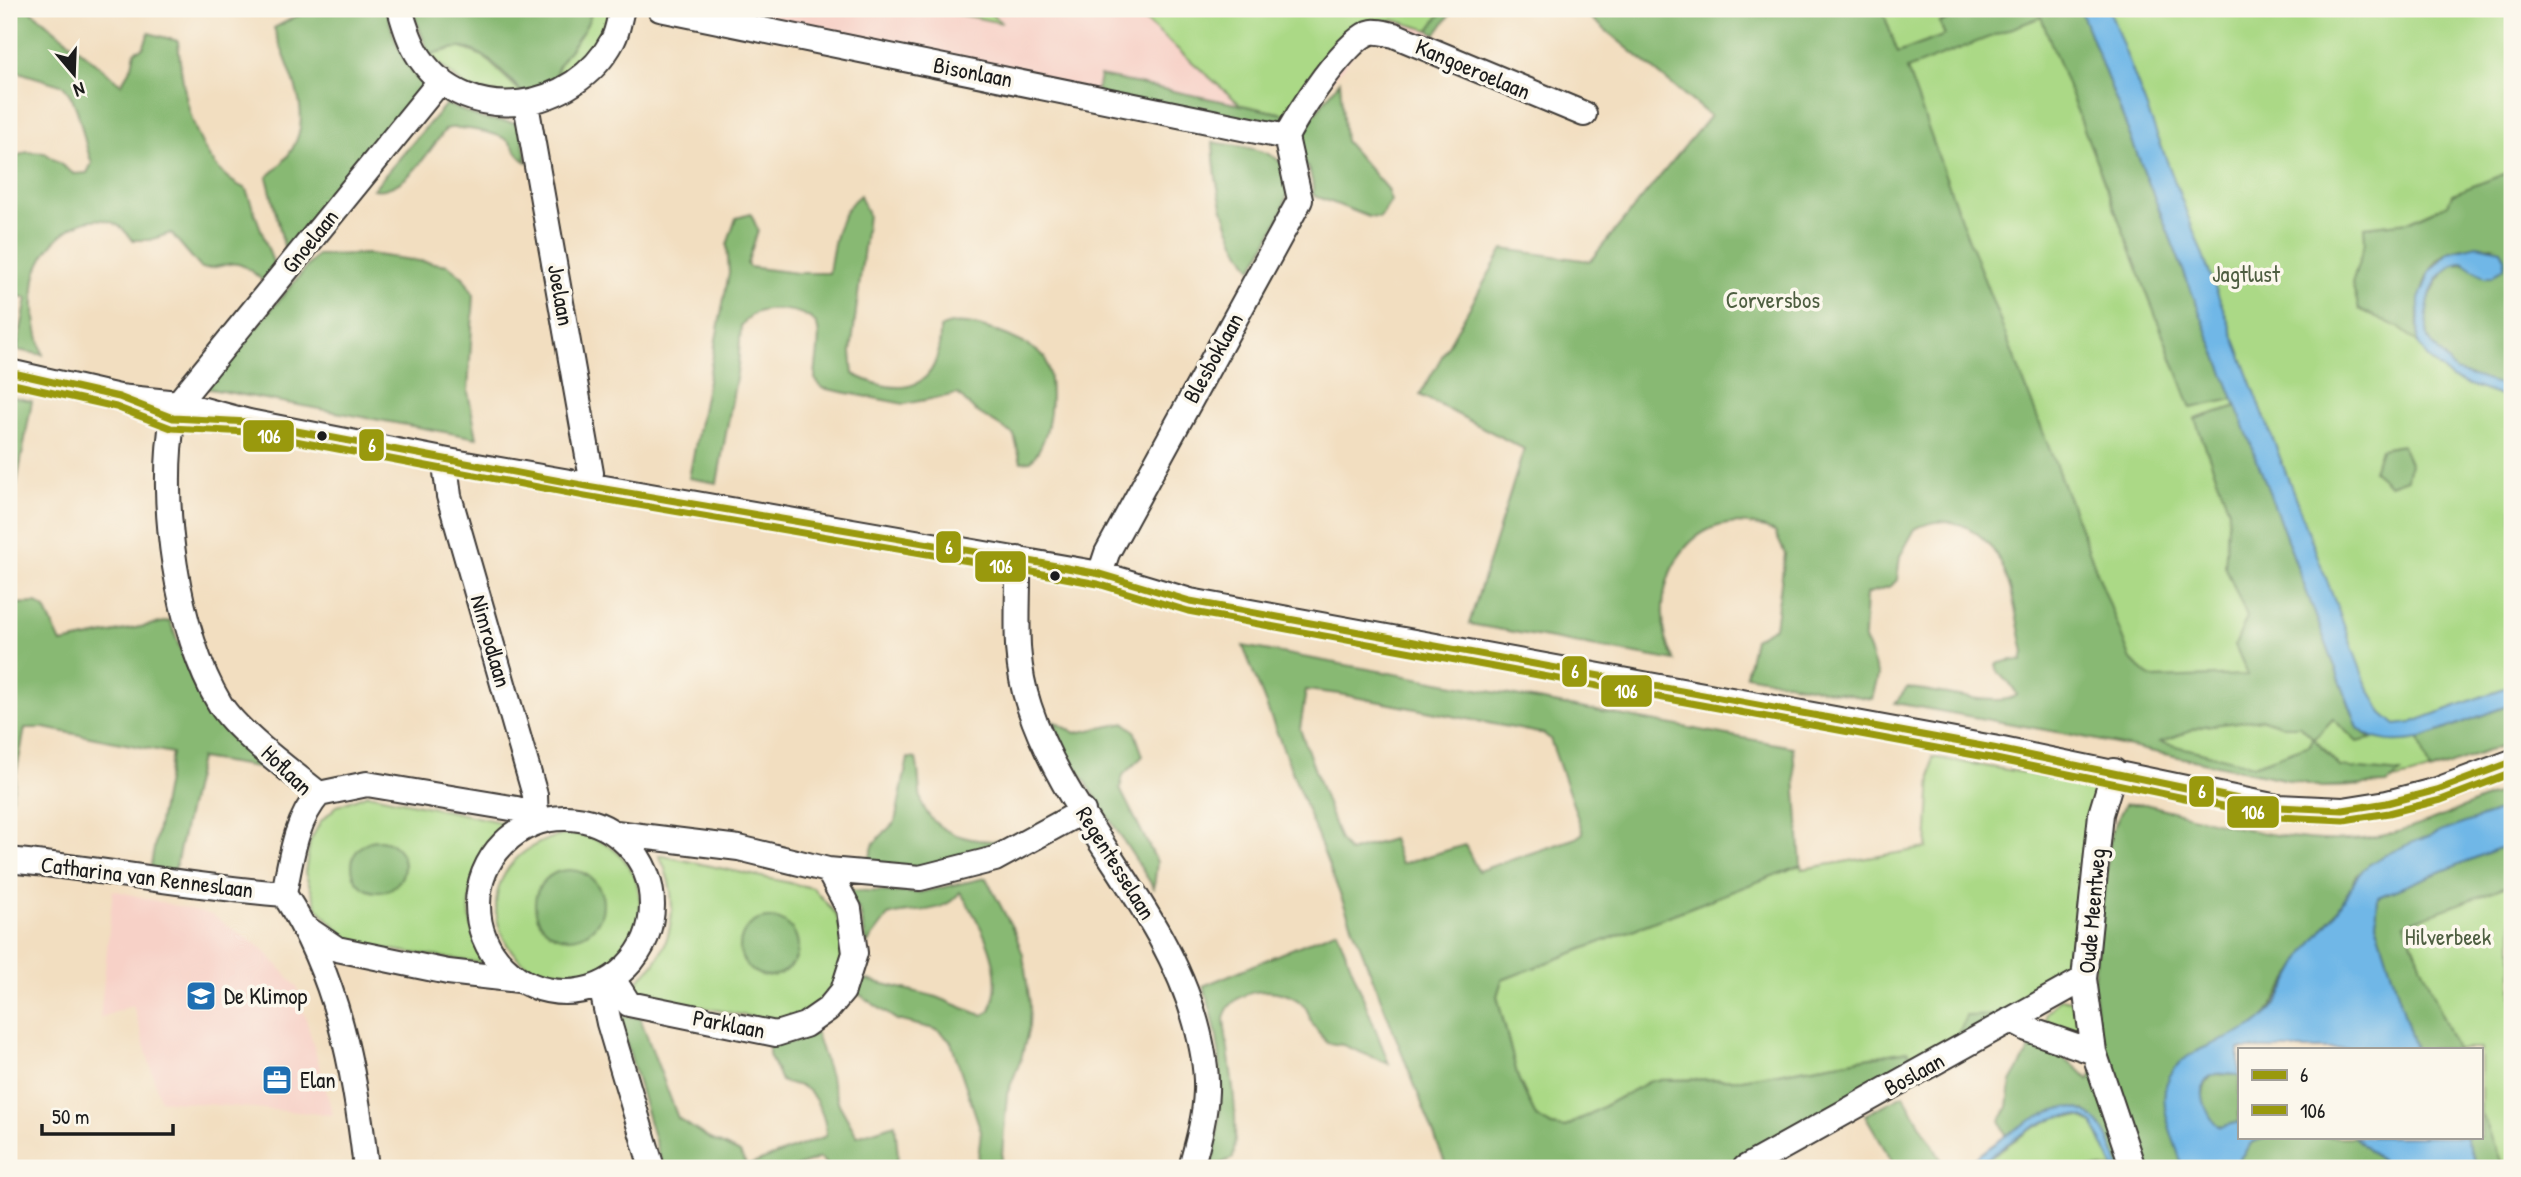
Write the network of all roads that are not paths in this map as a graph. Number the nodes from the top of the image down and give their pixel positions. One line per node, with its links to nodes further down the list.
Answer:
1 (400, 9): 4 (street)
2 (622, 9): 5 (street)
3 (660, 9): 7 (street, Bisonlaan)
4 (441, 80): 5 (street); 9 (street, Gnoelaan)
5 (527, 104): 11 (street, Joelaan)
6 (1584, 114): 7 (street, Kangoeroelaan)
7 (1286, 137): 13 (street, Blesboklaan)
8 (9, 372): 9 (street)
9 (176, 410): 10 (street); 16 (street, Hoflaan)
10 (448, 461): 11 (street); 18 (street, Nimrodlaan)
11 (587, 486): 12 (street)
12 (1018, 559): 13 (street); 17 (street, Regentesselaan)
13 (1100, 574): 15 (street)
14 (2512, 762): 15 (street)
15 (2114, 771): 24 (street, Oude Meentweg)
16 (319, 794): 18 (street); 22 (street, Hoflaan)
17 (1083, 811): 21 (street); 31 (street, Regentesselaan)
18 (536, 822): 19 (street); 25 (street)
19 (616, 833): 21 (street); 26 (street)
20 (9, 860): 22 (street, Catharina van Renneslaan)
21 (828, 870): 26 (street, Parklaan)
22 (284, 894): 23 (street)
23 (306, 929): 25 (street); 29 (street)
24 (2084, 979): 27 (street, Boslaan); 28 (street, Oude Meentweg)
25 (519, 980): 26 (street)
26 (607, 982): 30 (street)
27 (2010, 1020): 28 (street); 32 (street, Boslaan)
28 (2094, 1052): 33 (street, Oude Meentweg)
29 (366, 1168)
30 (652, 1168)
31 (1191, 1168)
32 (1745, 1168)
33 (2133, 1168)

